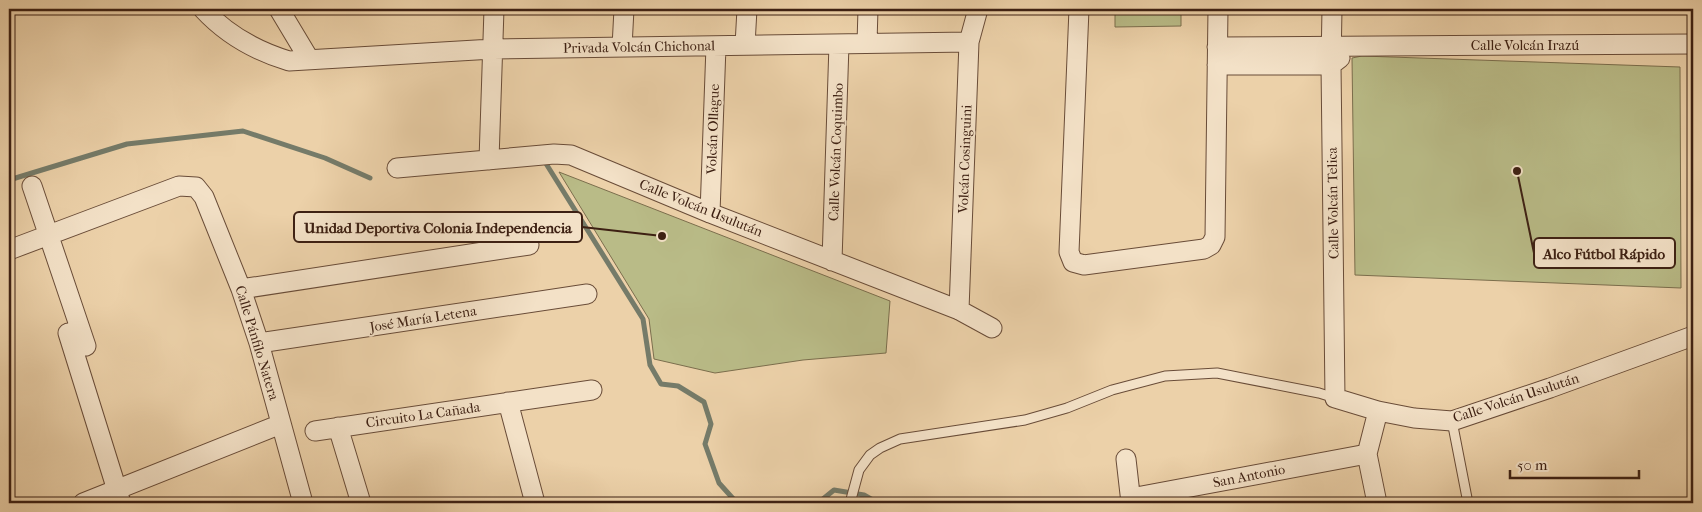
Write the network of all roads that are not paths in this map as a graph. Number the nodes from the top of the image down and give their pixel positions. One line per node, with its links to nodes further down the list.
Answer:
1 (202, 9): 23 (street, Privada Volcán Chichonal)
2 (279, 9): 23 (street)
3 (494, 9): 21 (street)
4 (624, 9): 20 (street)
5 (747, 9): 15 (street)
6 (868, 9): 12 (street)
7 (978, 9): 11 (street, Volcán Cosinguini)
8 (1079, 9): 22 (street)
9 (1218, 9): 22 (street)
10 (1332, 9): 16 (street, Calle Volcán Telica)
11 (969, 42): 12 (street, Privada Volcán Chichonal); 36 (street, Volcán Cosinguini)
12 (867, 43): 13 (street, Privada Volcán Chichonal)
13 (839, 44): 15 (street, Privada Volcán Chichonal); 33 (street, Calle Volcán Coquimbo)
14 (1693, 44): 19 (street, Calle Volcán Irazú)
15 (745, 45): 17 (street, Privada Volcán Chichonal)
16 (1332, 45): 18 (street, Calle Volcán Irazú); 19 (street, Calle Volcán Irazú); 24 (street, Calle Volcán Telica)
17 (716, 46): 20 (street, Privada Volcán Chichonal); 29 (street, Volcán Ollague)
18 (1243, 46): 22 (street, Calle Volcán Irazú); 25 (street)
19 (1358, 46): 24 (street)
20 (622, 47): 21 (street, Privada Volcán Chichonal)
21 (493, 49): 23 (street, Privada Volcán Chichonal); 26 (street)
22 (1217, 56): 25 (street)
23 (309, 59)
24 (1331, 65): 25 (street); 43 (street, Calle Volcán Telica)
25 (1243, 66)
26 (489, 160): 27 (street, Calle Volcán Usulután); 29 (street, Calle Volcán Usulután)
27 (398, 168)
28 (32, 186): 30 (street)
29 (710, 213): 33 (street, Calle Volcán Usulután)
30 (49, 236): 32 (street); 34 (street, Calle Pánfilo Natera); 41 (street)
31 (529, 245): 34 (street)
32 (9, 250)
33 (832, 260): 36 (street, Calle Volcán Usulután)
34 (241, 289): 40 (street, Calle Pánfilo Natera)
35 (587, 294): 40 (street, José María Letena)
36 (959, 310): 37 (street, Calle Volcán Usulután)
37 (992, 328)
38 (68, 333): 52 (street)
39 (1693, 336): 46 (street, Calle Volcán Usulután)
40 (259, 343): 47 (street, Calle Pánfilo Natera)
41 (86, 346)
42 (592, 390): 44 (street, Circuito La Cañada)
43 (1335, 398): 45 (street, Calle Volcán Usulután); 58 (lane)
44 (508, 402): 48 (street, Circuito La Cañada); 57 (street)
45 (1378, 411): 46 (street, Calle Volcán Usulután); 50 (street)
46 (1452, 421): 60 (lane)
47 (281, 424): 52 (street); 55 (street, Calle Pánfilo Natera)
48 (338, 427): 49 (street, Circuito La Cañada); 56 (street)
49 (315, 431)
50 (1367, 454): 53 (street, San Antonio); 59 (street)
51 (1126, 458): 53 (street, San Antonio)
52 (119, 496): 54 (street)
53 (1131, 501)
54 (83, 503)
55 (304, 503)
56 (360, 503)
57 (530, 503)
58 (850, 503)
59 (1377, 503)
60 (1468, 503)

